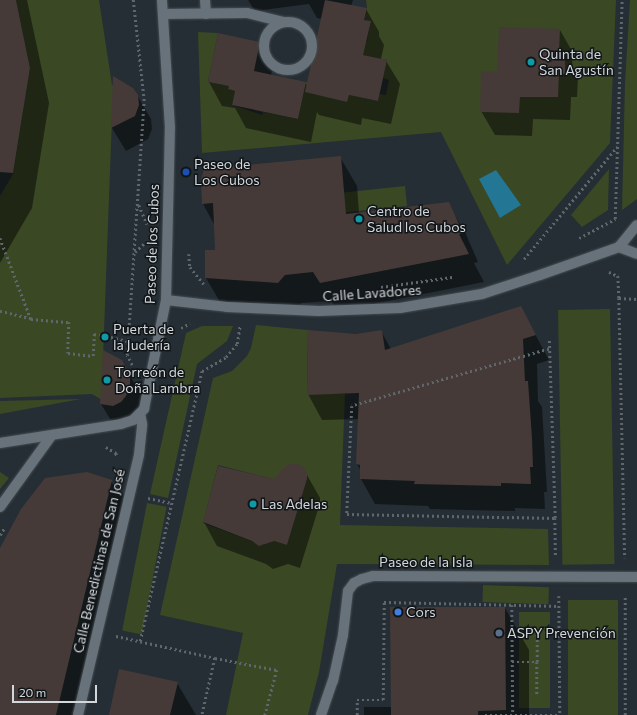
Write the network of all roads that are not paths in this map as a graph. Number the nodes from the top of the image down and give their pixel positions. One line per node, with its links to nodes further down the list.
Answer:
1 (162, 0): 3 (street, Paseo de los Cubos)
2 (205, 0): 4 (street)
3 (163, 14): 4 (street); 9 (street, Paseo de los Cubos)
4 (206, 14): 5 (street)
5 (284, 22): 5 (street)
6 (637, 225): 7 (street)
7 (619, 246): 8 (street); 9 (street, Calle Lavadores)
8 (637, 254)
9 (166, 300): 10 (street, Paseo de los Cubos)
10 (140, 413): 11 (street); 15 (street, Calle Benedictinas de San José)
11 (52, 435): 12 (street); 13 (street)
12 (0, 443)
13 (0, 507)
14 (637, 577): 16 (street, Paseo de la Isla)
15 (78, 715)
16 (321, 715)

